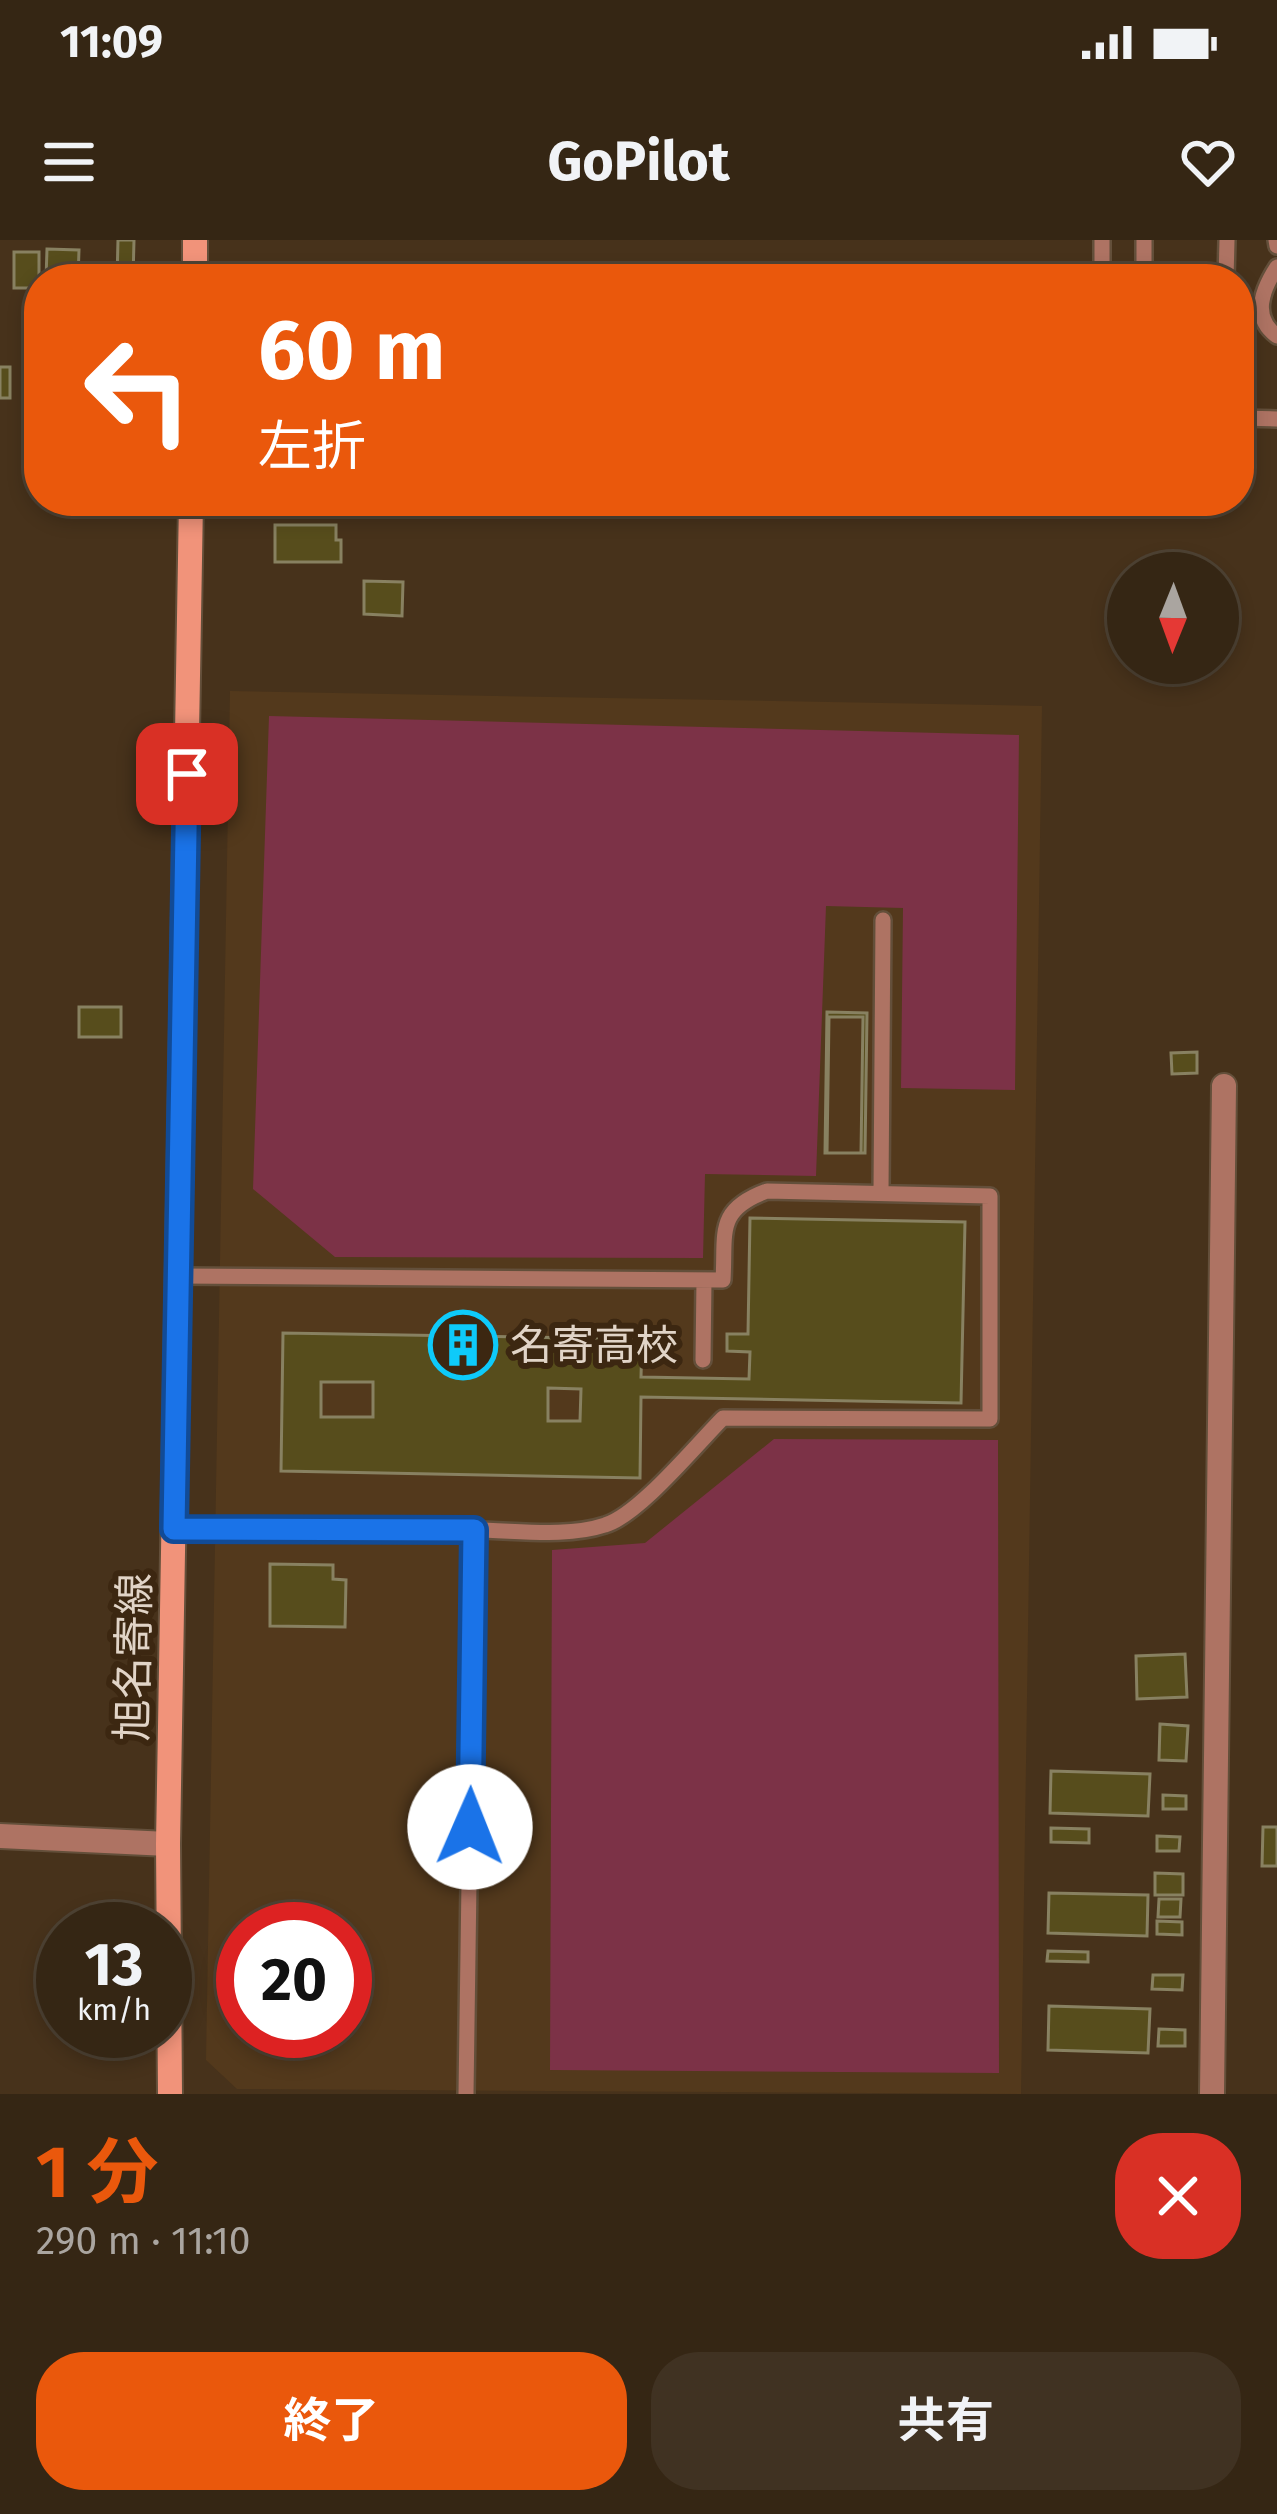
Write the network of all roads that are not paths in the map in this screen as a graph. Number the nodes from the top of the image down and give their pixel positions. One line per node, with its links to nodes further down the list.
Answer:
1 (1277, 267): 2 (lane)
2 (1277, 336)
3 (191, 516): 7 (main road, 旭名寄線)
4 (883, 920): 6 (lane)
5 (1224, 1086): 16 (street)
6 (881, 1193): 8 (lane); 11 (lane)
7 (178, 1276): 8 (lane); 10 (main road, 旭名寄線)
8 (704, 1280): 9 (lane)
9 (704, 1360)
10 (174, 1529): 11 (lane); 13 (main road, 旭名寄線)
11 (474, 1530): 15 (lane)
12 (0, 1836): 13 (street)
13 (168, 1844): 14 (main road, 旭名寄線)
14 (170, 2094)
15 (466, 2094)
16 (1213, 2094)

